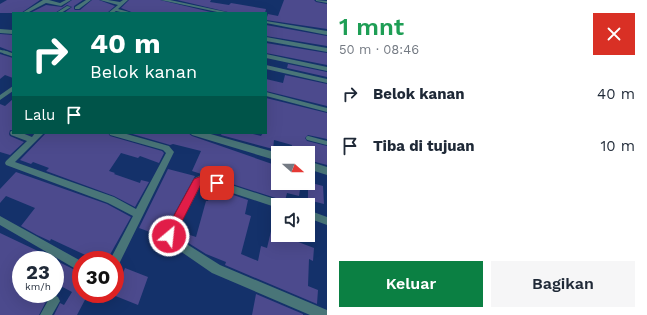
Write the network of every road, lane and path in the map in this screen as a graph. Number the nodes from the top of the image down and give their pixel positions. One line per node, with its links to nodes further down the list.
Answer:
1 (69, 0): 7 (street)
2 (88, 0): 11 (street)
3 (102, 0): 9 (street)
4 (126, 0): 9 (street)
5 (163, 0): 17 (street)
6 (318, 0): 8 (street)
7 (46, 1): 13 (street)
8 (327, 2)
9 (121, 4): 12 (street)
10 (69, 7): 14 (street)
11 (77, 8)
12 (114, 9): 15 (street); 16 (street)
13 (26, 12)
14 (60, 12)
15 (111, 12)
16 (127, 12)
17 (224, 12)
18 (267, 22): 21 (street)
19 (0, 31): 20 (street)
20 (12, 32)
21 (327, 33)
22 (267, 39): 23 (street)
23 (327, 50)
24 (0, 51): 25 (lane)
25 (12, 55)
26 (267, 56): 28 (street)
27 (267, 67): 29 (street)
28 (327, 69)
29 (327, 81)
30 (0, 87): 31 (street)
31 (8, 93)
32 (267, 94): 33 (street)
33 (327, 110)
34 (17, 134): 39 (street)
35 (39, 134): 39 (street)
36 (117, 134): 45 (street)
37 (198, 134): 41 (street)
38 (308, 138): 40 (lane)
39 (33, 140): 45 (street)
40 (327, 143)
41 (271, 155)
42 (315, 167): 43 (street)
43 (327, 171)
44 (271, 202): 53 (street)
45 (138, 214): 49 (street)
46 (315, 217): 48 (street)
47 (0, 220): 50 (street)
48 (327, 221)
49 (120, 251)
50 (72, 262)
51 (53, 303): 52 (street)
52 (46, 315)
53 (324, 315)

